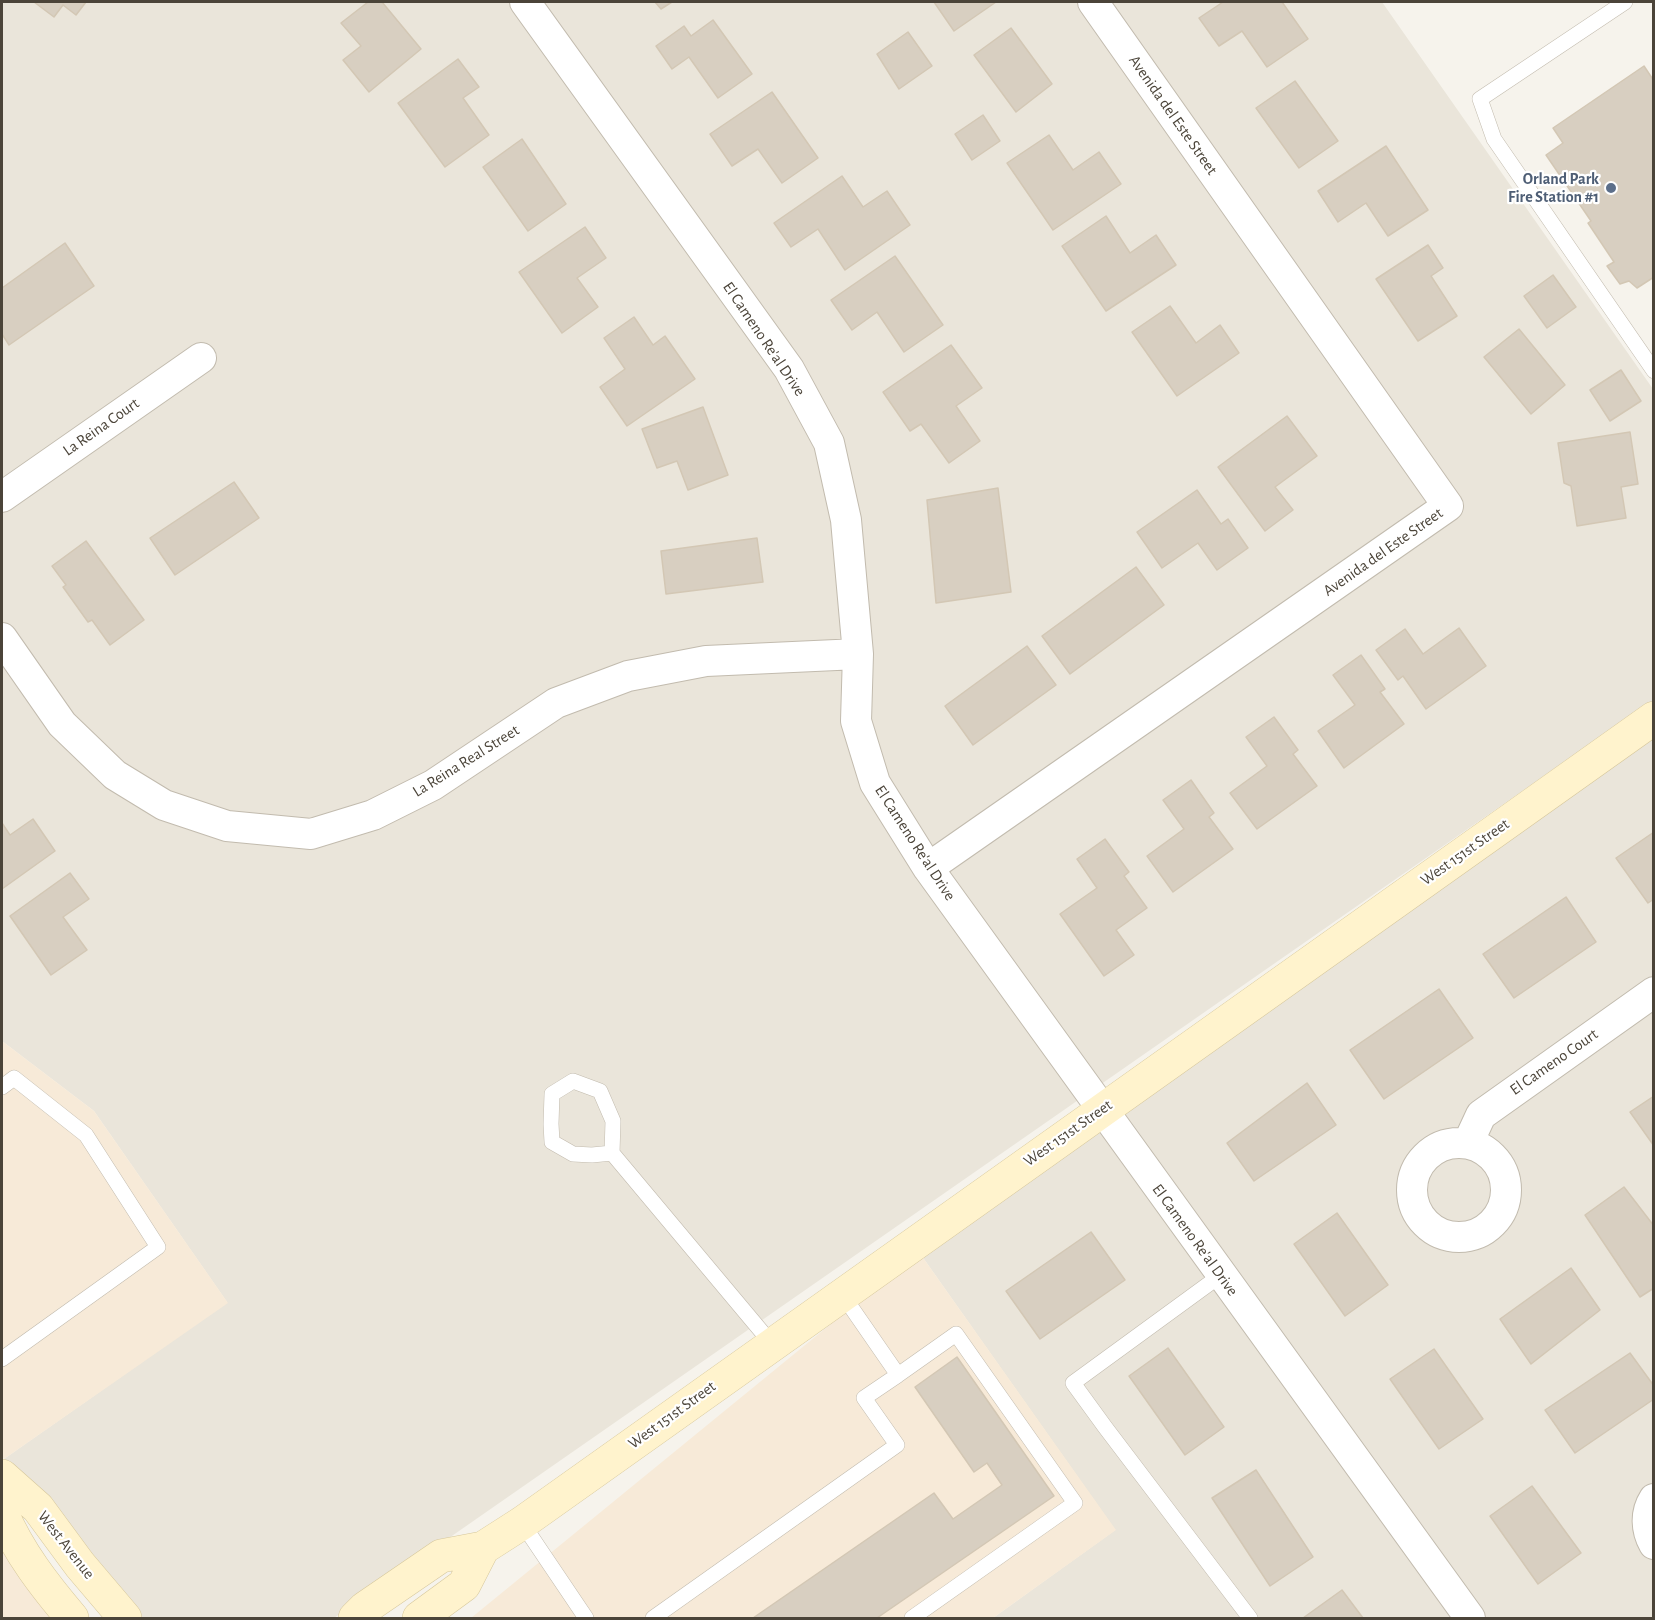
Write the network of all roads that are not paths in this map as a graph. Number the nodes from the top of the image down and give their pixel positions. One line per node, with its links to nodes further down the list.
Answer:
1 (525, 2): 8 (street, El Cameno Re'al Drive)
2 (1093, 2): 10 (street, Avenida del Este Street)
3 (1625, 2): 5 (lane)
4 (201, 358): 6 (street, La Reina Court)
5 (1653, 371)
6 (2, 497)
7 (2, 638): 8 (street, La Reina Real Street)
8 (858, 654): 10 (street, El Cameno Re'al Drive)
9 (1653, 718): 13 (street, West 151st Street)
10 (928, 868): 13 (street, El Cameno Re'al Drive)
11 (1653, 992): 14 (street, El Cameno Court)
12 (2, 1087): 19 (lane)
13 (1101, 1110): 16 (street, El Cameno Re'al Drive); 17 (street, West 151st Street)
14 (1468, 1143)
15 (612, 1153): 15 (lane); 18 (lane)
16 (1221, 1275): 34 (lane); 35 (street, El Cameno Re'al Drive)
17 (842, 1294): 18 (street, West 151st Street); 20 (lane)
18 (772, 1344): 24 (street, West 151st Street)
19 (2, 1359)
20 (898, 1375): 32 (lane); 33 (lane)
21 (2, 1476): 28 (street, West Avenue)
22 (1653, 1499): 25 (street)
23 (2, 1513): 27 (street)
24 (522, 1523): 26 (street, West 151st Street); 31 (lane)
25 (1653, 1544)
26 (483, 1548): 29 (street, West 151st Street); 30 (street)
27 (72, 1618)
28 (125, 1618)
29 (355, 1618)
30 (420, 1618)
31 (586, 1618)
32 (653, 1618)
33 (912, 1618)
34 (1250, 1618)
35 (1470, 1618)

